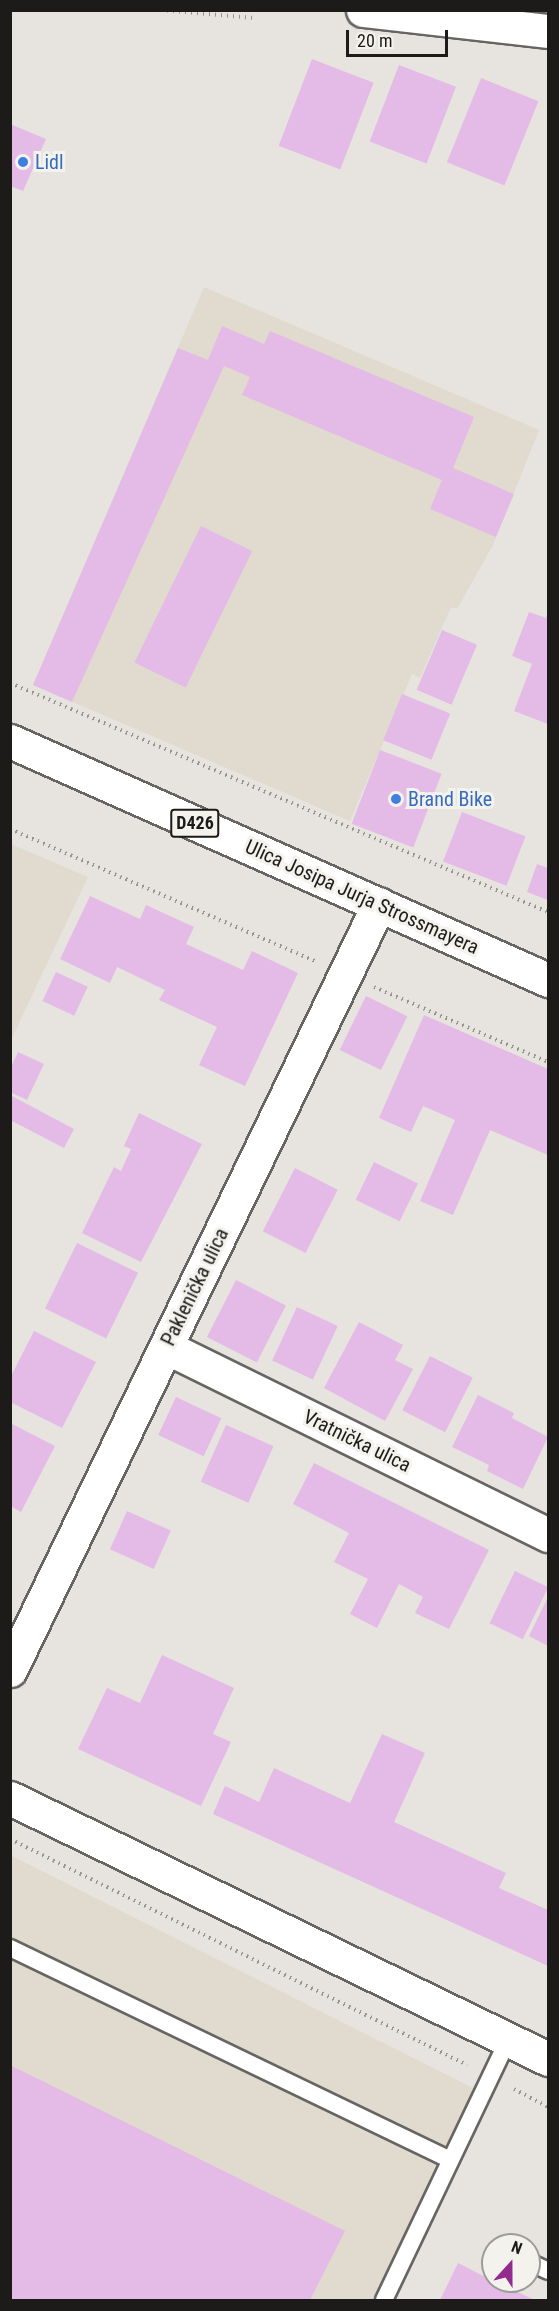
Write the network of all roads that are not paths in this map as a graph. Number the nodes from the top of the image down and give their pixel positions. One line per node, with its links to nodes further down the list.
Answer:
1 (363, 10): 2 (street)
2 (549, 31)
3 (10, 741): 4 (street, Ulica Josipa Jurja Strossmayera / D426)
4 (379, 904): 5 (street, Ulica Josipa Jurja Strossmayera / D426); 6 (street, Paklenička ulica)
5 (549, 980)
6 (166, 1347): 7 (street, Vratnička ulica); 8 (street, Paklenička ulica)
7 (549, 1535)
8 (10, 1670)
9 (10, 1798): 11 (street)
10 (10, 1947): 13 (lane)
11 (508, 2040): 12 (street); 13 (lane)
12 (549, 2059)
13 (449, 2159): 14 (lane)
14 (384, 2301)

